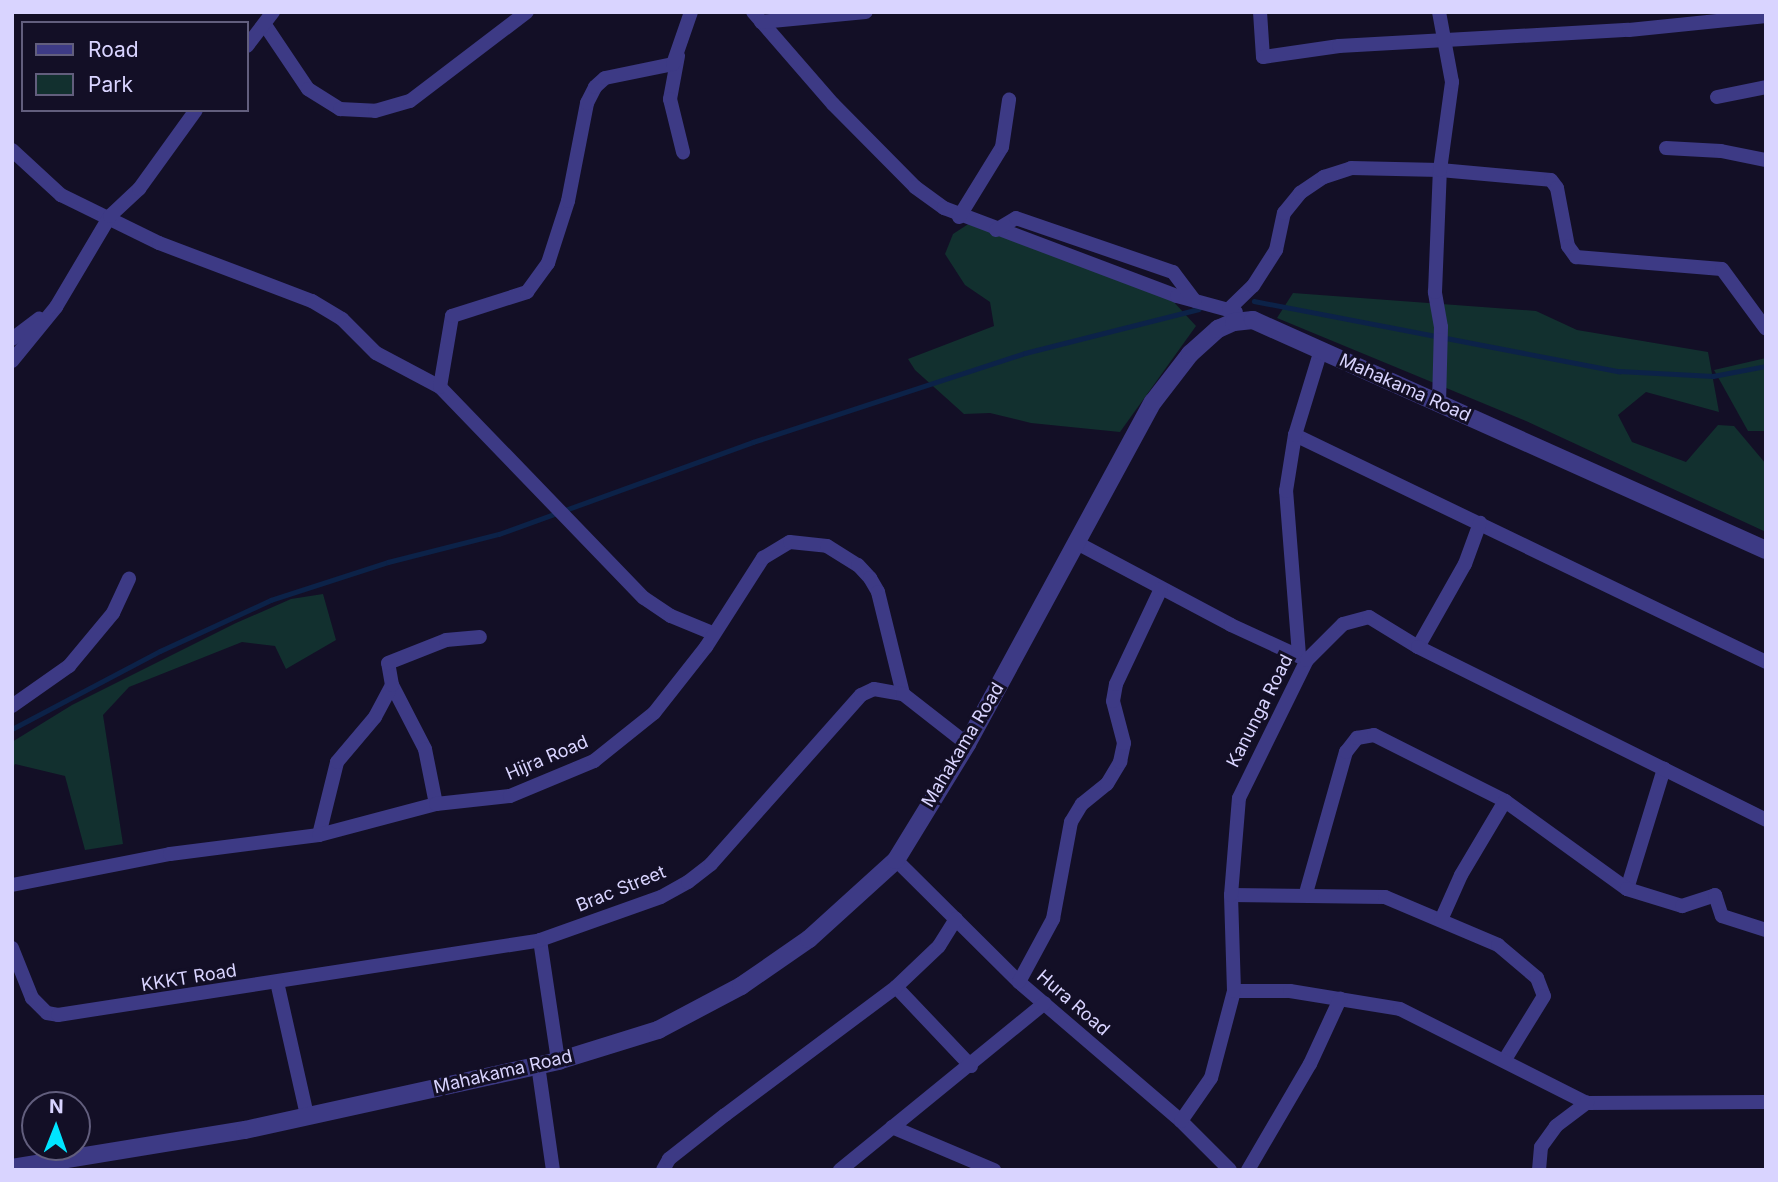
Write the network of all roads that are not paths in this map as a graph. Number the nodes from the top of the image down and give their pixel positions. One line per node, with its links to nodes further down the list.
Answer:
1 (527, 12): 9 (street)
2 (691, 12): 12 (street)
3 (866, 12): 6 (street)
4 (1260, 12): 10 (street)
5 (1439, 12): 10 (street)
6 (829, 14): 8 (street)
7 (1766, 16): 10 (street)
8 (757, 17): 23 (street)
9 (269, 19): 11 (street)
10 (1444, 42): 21 (street)
11 (248, 45)
12 (679, 48): 19 (street); 33 (street)
13 (1766, 87): 14 (street)
14 (1717, 97)
15 (1009, 100): 23 (street)
16 (195, 112): 22 (street)
17 (1666, 148): 20 (street)
18 (12, 150): 22 (street)
19 (683, 152)
20 (1761, 156)
21 (1440, 170): 27 (street); 29 (street); 34 (street)
22 (110, 216): 26 (street); 33 (street)
23 (959, 216): 24 (street)
24 (996, 230): 25 (street); 25 (street)
25 (1195, 301): 27 (street)
26 (56, 307): 30 (street); 32 (street)
27 (1229, 309): 28 (street)
28 (1253, 320): 31 (street, Mahakama Road); 37 (street, Mahakama Road)
29 (1766, 329)
30 (12, 340)
31 (1321, 350): 34 (street, Mahakama Road); 35 (street)
32 (12, 361)
33 (440, 387): 41 (street)
34 (1438, 403): 38 (street, Mahakama Road)
35 (1295, 435): 36 (street); 44 (street)
36 (1480, 523): 43 (street); 45 (street)
37 (1077, 543): 40 (street); 49 (street, Mahakama Road)
38 (1766, 550)
39 (129, 578): 48 (street)
40 (1161, 589): 44 (street); 66 (street)
41 (712, 633): 47 (street, Hijra Road); 52 (street, Hijra Road)
42 (480, 637): 46 (street)
43 (1418, 647): 44 (street, Kanunga Road); 50 (street, Kanunga Road)
44 (1303, 657): 59 (street, Kanunga Road)
45 (1766, 663)
46 (392, 684): 52 (street); 54 (street)
47 (903, 694): 49 (street); 63 (street, Brac Street)
48 (12, 706)
49 (967, 744): 55 (street, Mahakama Road)
50 (1664, 769): 53 (street, Kanunga Road); 57 (street)
51 (1505, 801): 57 (street); 58 (street); 61 (street)
52 (436, 804): 54 (street, Hijra Road)
53 (1766, 820)
54 (319, 835): 56 (street, Hijra Road)
55 (896, 860): 60 (street, Hura Road); 71 (street, Mahakama Road)
56 (12, 885)
57 (1627, 889): 62 (street)
58 (1306, 893): 59 (street); 61 (street)
59 (1231, 895): 68 (street, Kanunga Road)
60 (956, 919): 66 (street, Hura Road); 67 (street)
61 (1441, 920): 72 (street)
62 (1766, 930)
63 (540, 940): 65 (street, Brac Street); 71 (street)
64 (12, 948): 65 (street, KKKT Road)
65 (278, 982): 77 (street)
66 (1019, 982): 70 (street, Hura Road)
67 (896, 987): 74 (street); 82 (street)
68 (1234, 991): 69 (street); 78 (street, Kanunga Road)
69 (1340, 999): 72 (street); 86 (street)
70 (1045, 1003): 74 (street); 78 (street, Hura Road)
71 (558, 1061): 73 (street, Mahakama Road)
72 (1504, 1061): 76 (street)
73 (538, 1065): 77 (street, Mahakama Road); 81 (street)
74 (971, 1066): 79 (street)
75 (1766, 1102): 76 (street)
76 (1587, 1103): 87 (street)
77 (307, 1115): 80 (street, Mahakama Road)
78 (1181, 1121): 85 (street, Hura Road)
79 (892, 1127): 83 (street); 84 (street)
80 (12, 1168)
81 (552, 1170)
82 (663, 1170)
83 (841, 1170)
84 (994, 1170)
85 (1230, 1170)
86 (1248, 1170)
87 (1539, 1170)

